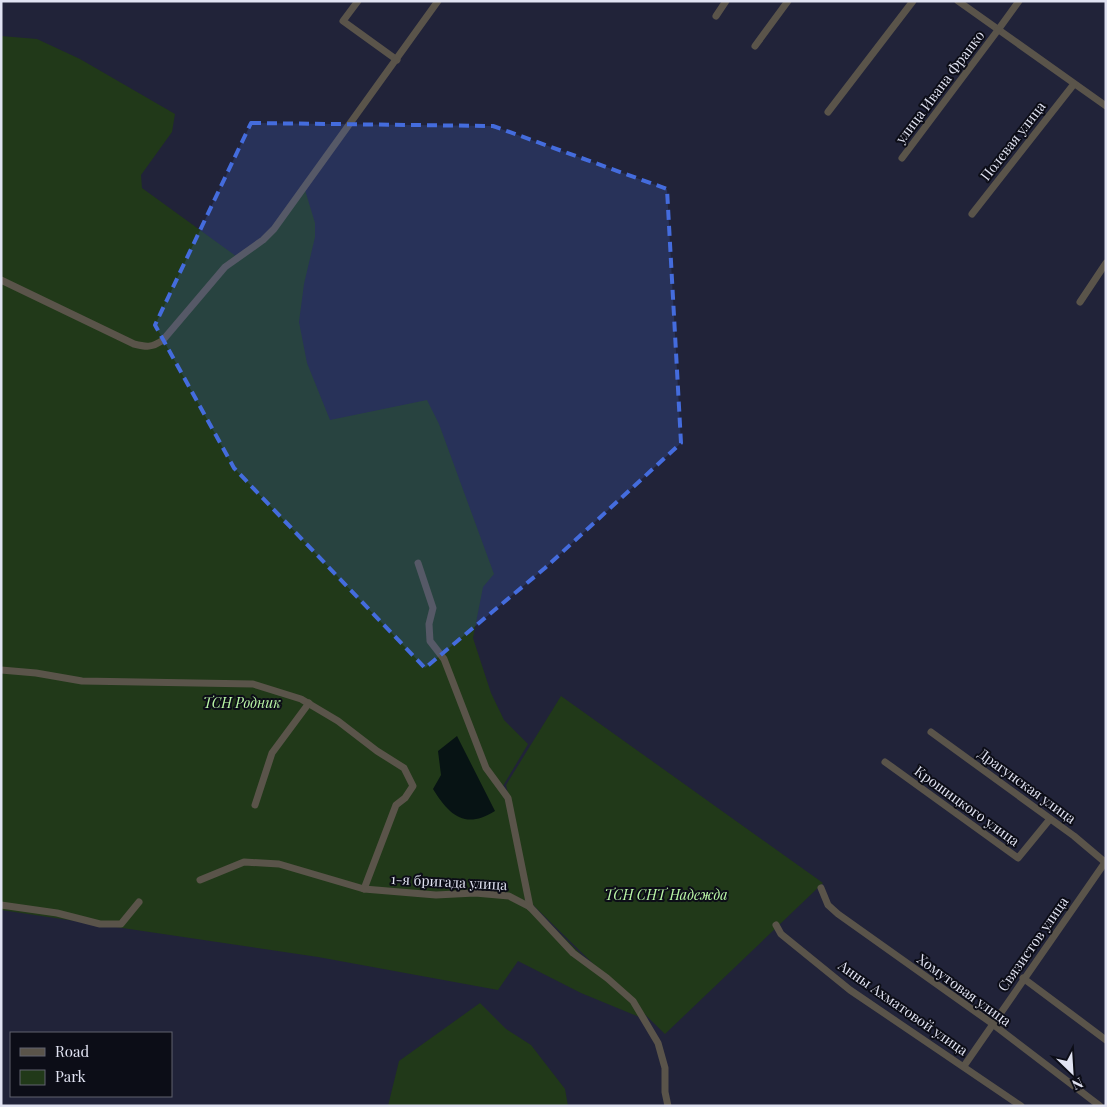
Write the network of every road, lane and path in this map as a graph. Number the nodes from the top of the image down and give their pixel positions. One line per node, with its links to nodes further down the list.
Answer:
1 (358, 1): 11 (street)
2 (438, 1): 11 (street)
3 (726, 1): 8 (street)
4 (788, 1): 10 (street)
5 (913, 1): 14 (street)
6 (1019, 1): 9 (street, улица Ивана Франко)
7 (963, 3): 9 (street)
8 (716, 16)
9 (998, 30): 12 (street); 15 (street, улица Ивана Франко)
10 (755, 46)
11 (397, 60): 18 (street)
12 (1074, 84): 13 (street); 16 (street, Полевая улица)
13 (1106, 106)
14 (828, 112)
15 (902, 158)
16 (972, 214)
17 (1106, 262): 19 (street)
18 (1, 280)
19 (1080, 302)
20 (418, 563): 33 (street)
21 (1, 670): 22 (street)
22 (309, 703): 25 (street); 30 (street)
23 (931, 732): 26 (street, Драгунская улица)
24 (884, 762): 26 (street, Крошицкого улица)
25 (255, 805)
26 (1050, 819): 27 (street, Драгунская улица)
27 (1106, 862): 35 (street, Связистов улица)
28 (200, 880): 30 (street, 1-я бригада улица)
29 (820, 888): 36 (street, Хомутовая улица)
30 (364, 889): 33 (street, 1-я бригада улица)
31 (139, 902): 32 (street)
32 (1, 905)
33 (530, 907): 40 (street)
34 (776, 925): 38 (street, Анны Ахматовой улица)
35 (1023, 978): 36 (street, Связистов улица); 37 (street)
36 (992, 1025): 38 (street, Связистов улица); 39 (street, Хомутовая улица)
37 (1106, 1040)
38 (964, 1066): 41 (street, Анны Ахматовой улица)
39 (1103, 1105)
40 (668, 1106)
41 (1021, 1106)

